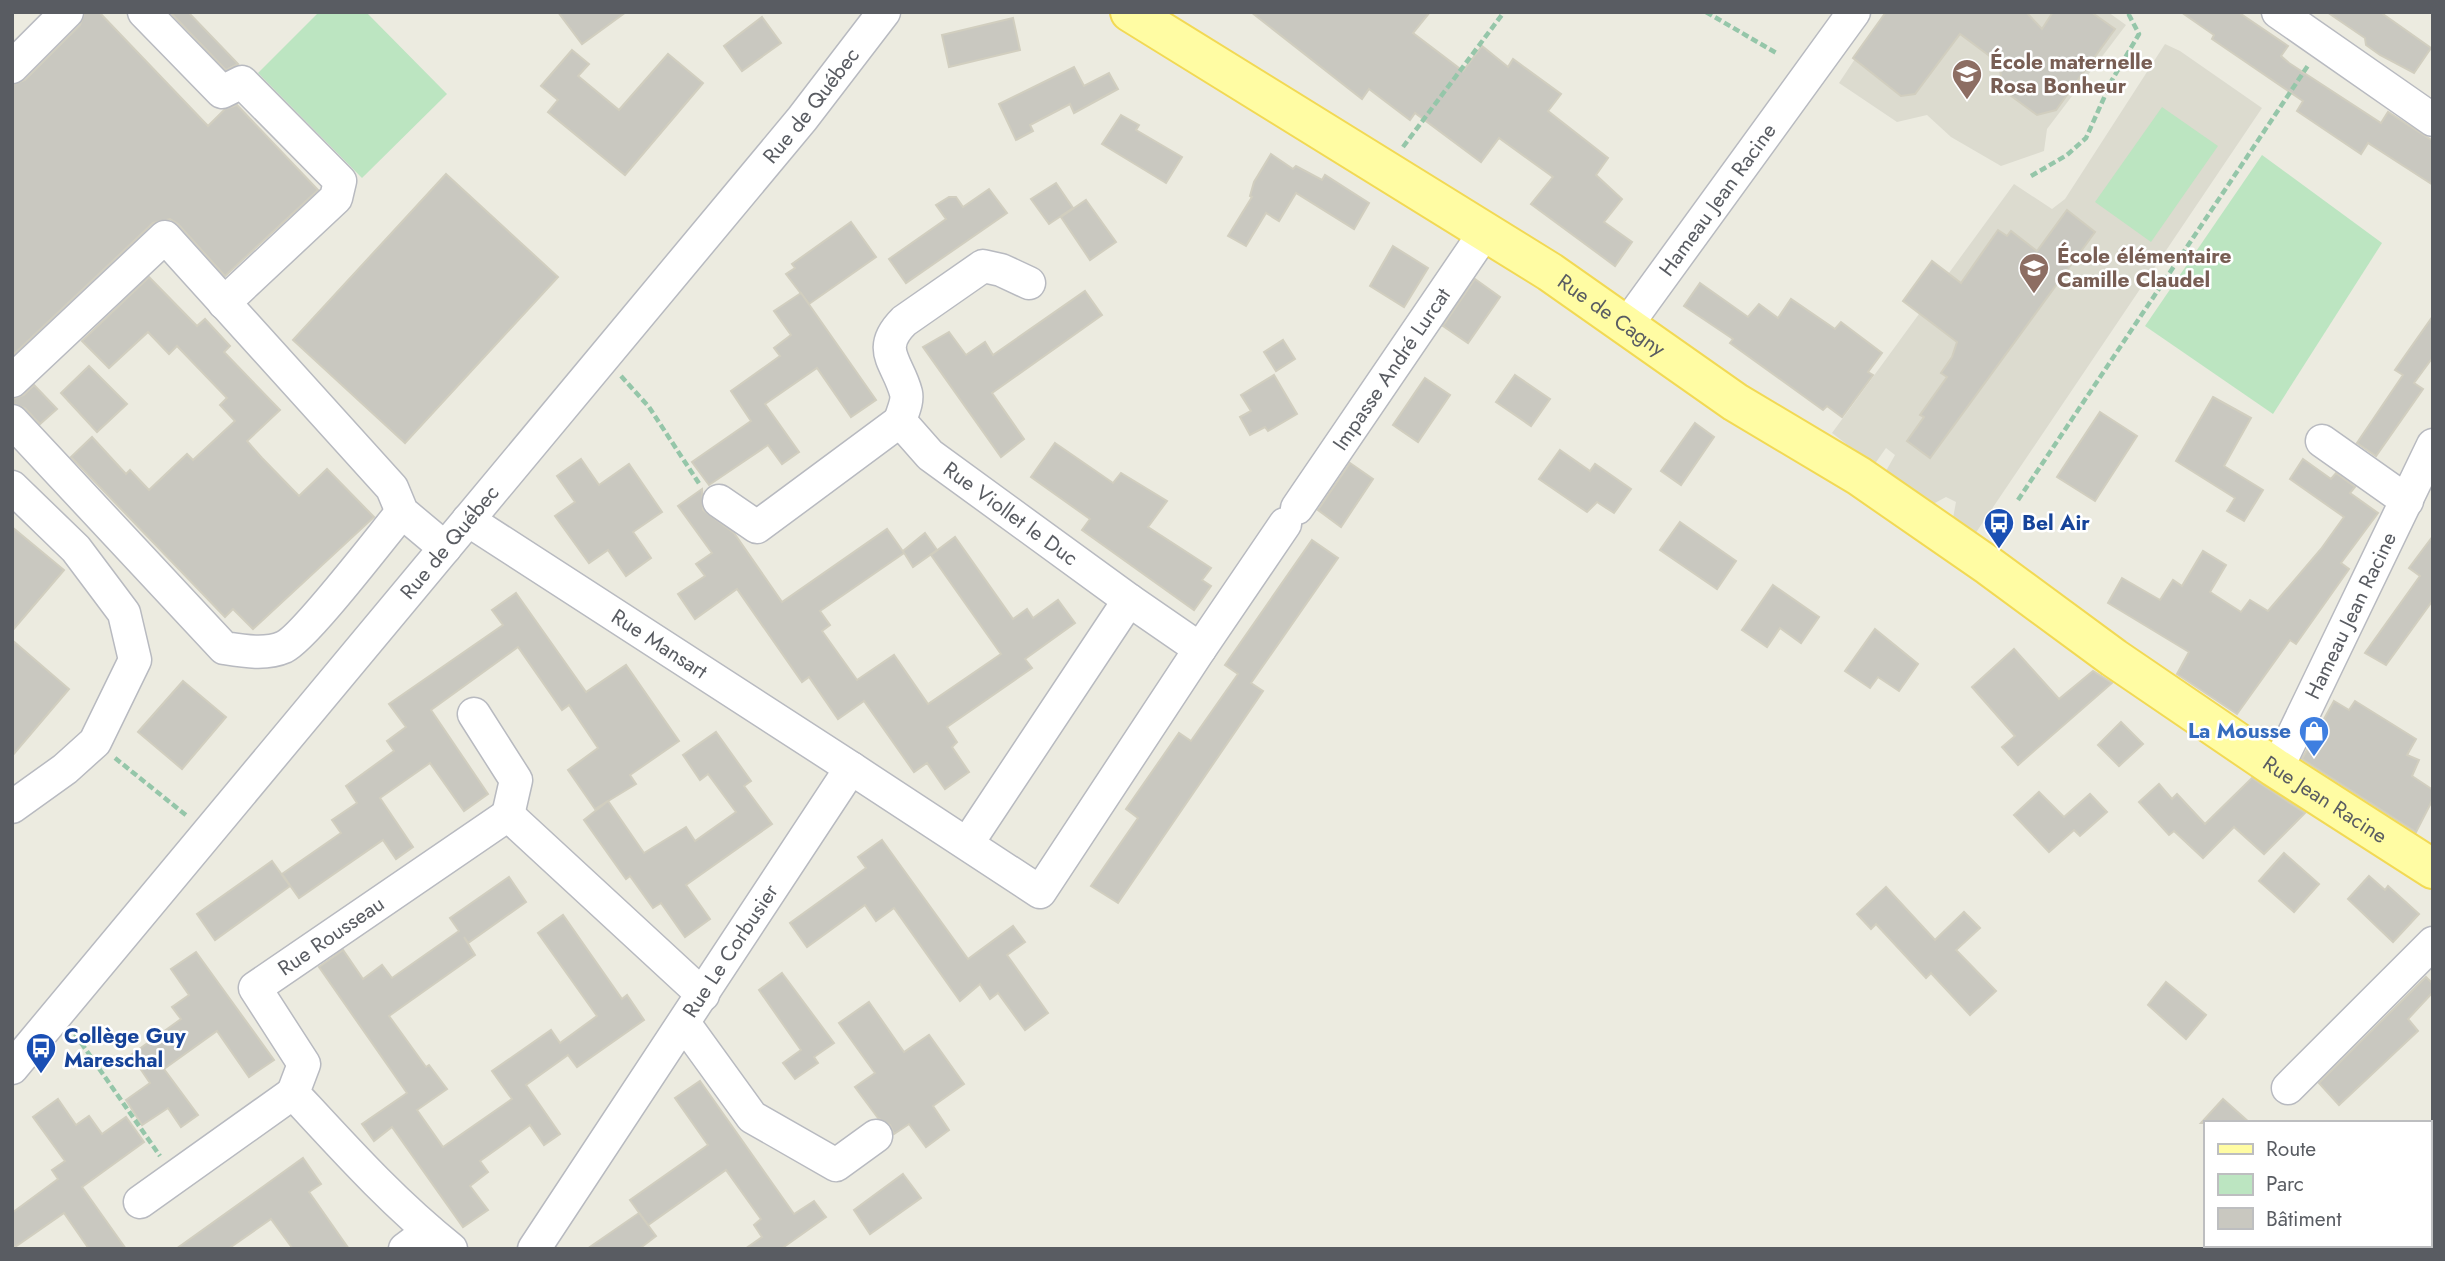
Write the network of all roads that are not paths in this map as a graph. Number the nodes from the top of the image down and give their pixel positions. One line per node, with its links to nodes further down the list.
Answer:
1 (66, 12): 7 (street)
2 (144, 12): 11 (street)
3 (884, 12): 22 (street, Rue de Québec)
4 (1130, 12): 9 (main road, Rue de Cagny)
5 (1854, 12): 12 (street, Hameau Jean Racine)
6 (2278, 12): 8 (street)
7 (12, 67)
8 (2433, 120)
9 (1485, 232): 12 (main road, Rue de Cagny); 26 (street, Impasse André Lurcat)
10 (1029, 283): 15 (street)
11 (224, 303): 13 (street); 21 (street)
12 (1626, 326): 25 (main road, Rue de Cagny)
13 (12, 380)
14 (12, 421): 21 (street)
15 (900, 421): 19 (street); 24 (street, Rue Viollet le Duc)
16 (2322, 441): 20 (street)
17 (2433, 445): 20 (street, Hameau Jean Racine)
18 (12, 487): 30 (street)
19 (719, 501)
20 (2407, 501): 28 (street, Hameau Jean Racine)
21 (402, 512): 23 (street)
22 (468, 520): 23 (street, Rue de Québec); 29 (street, Rue Mansart)
23 (445, 548): 37 (street, Rue de Québec)
24 (1129, 600): 26 (street); 32 (street)
25 (2082, 632): 28 (main road, Rue Jean Racine)
26 (1200, 649): 32 (street)
27 (474, 714): 31 (street)
28 (2274, 767): 33 (main road, Rue Jean Racine)
29 (851, 768): 32 (street); 35 (street, Rue Le Corbusier)
30 (12, 807)
31 (508, 816): 35 (street); 39 (street, Rue Rousseau)
32 (967, 844)
33 (2433, 869)
34 (2433, 943): 38 (street)
35 (703, 995): 36 (street, Rue Le Corbusier)
36 (684, 1023): 40 (street); 43 (street, Rue Le Corbusier)
37 (12, 1068)
38 (2288, 1088)
39 (293, 1093): 41 (street); 42 (street)
40 (876, 1136)
41 (140, 1202)
42 (429, 1243)
43 (534, 1249)

